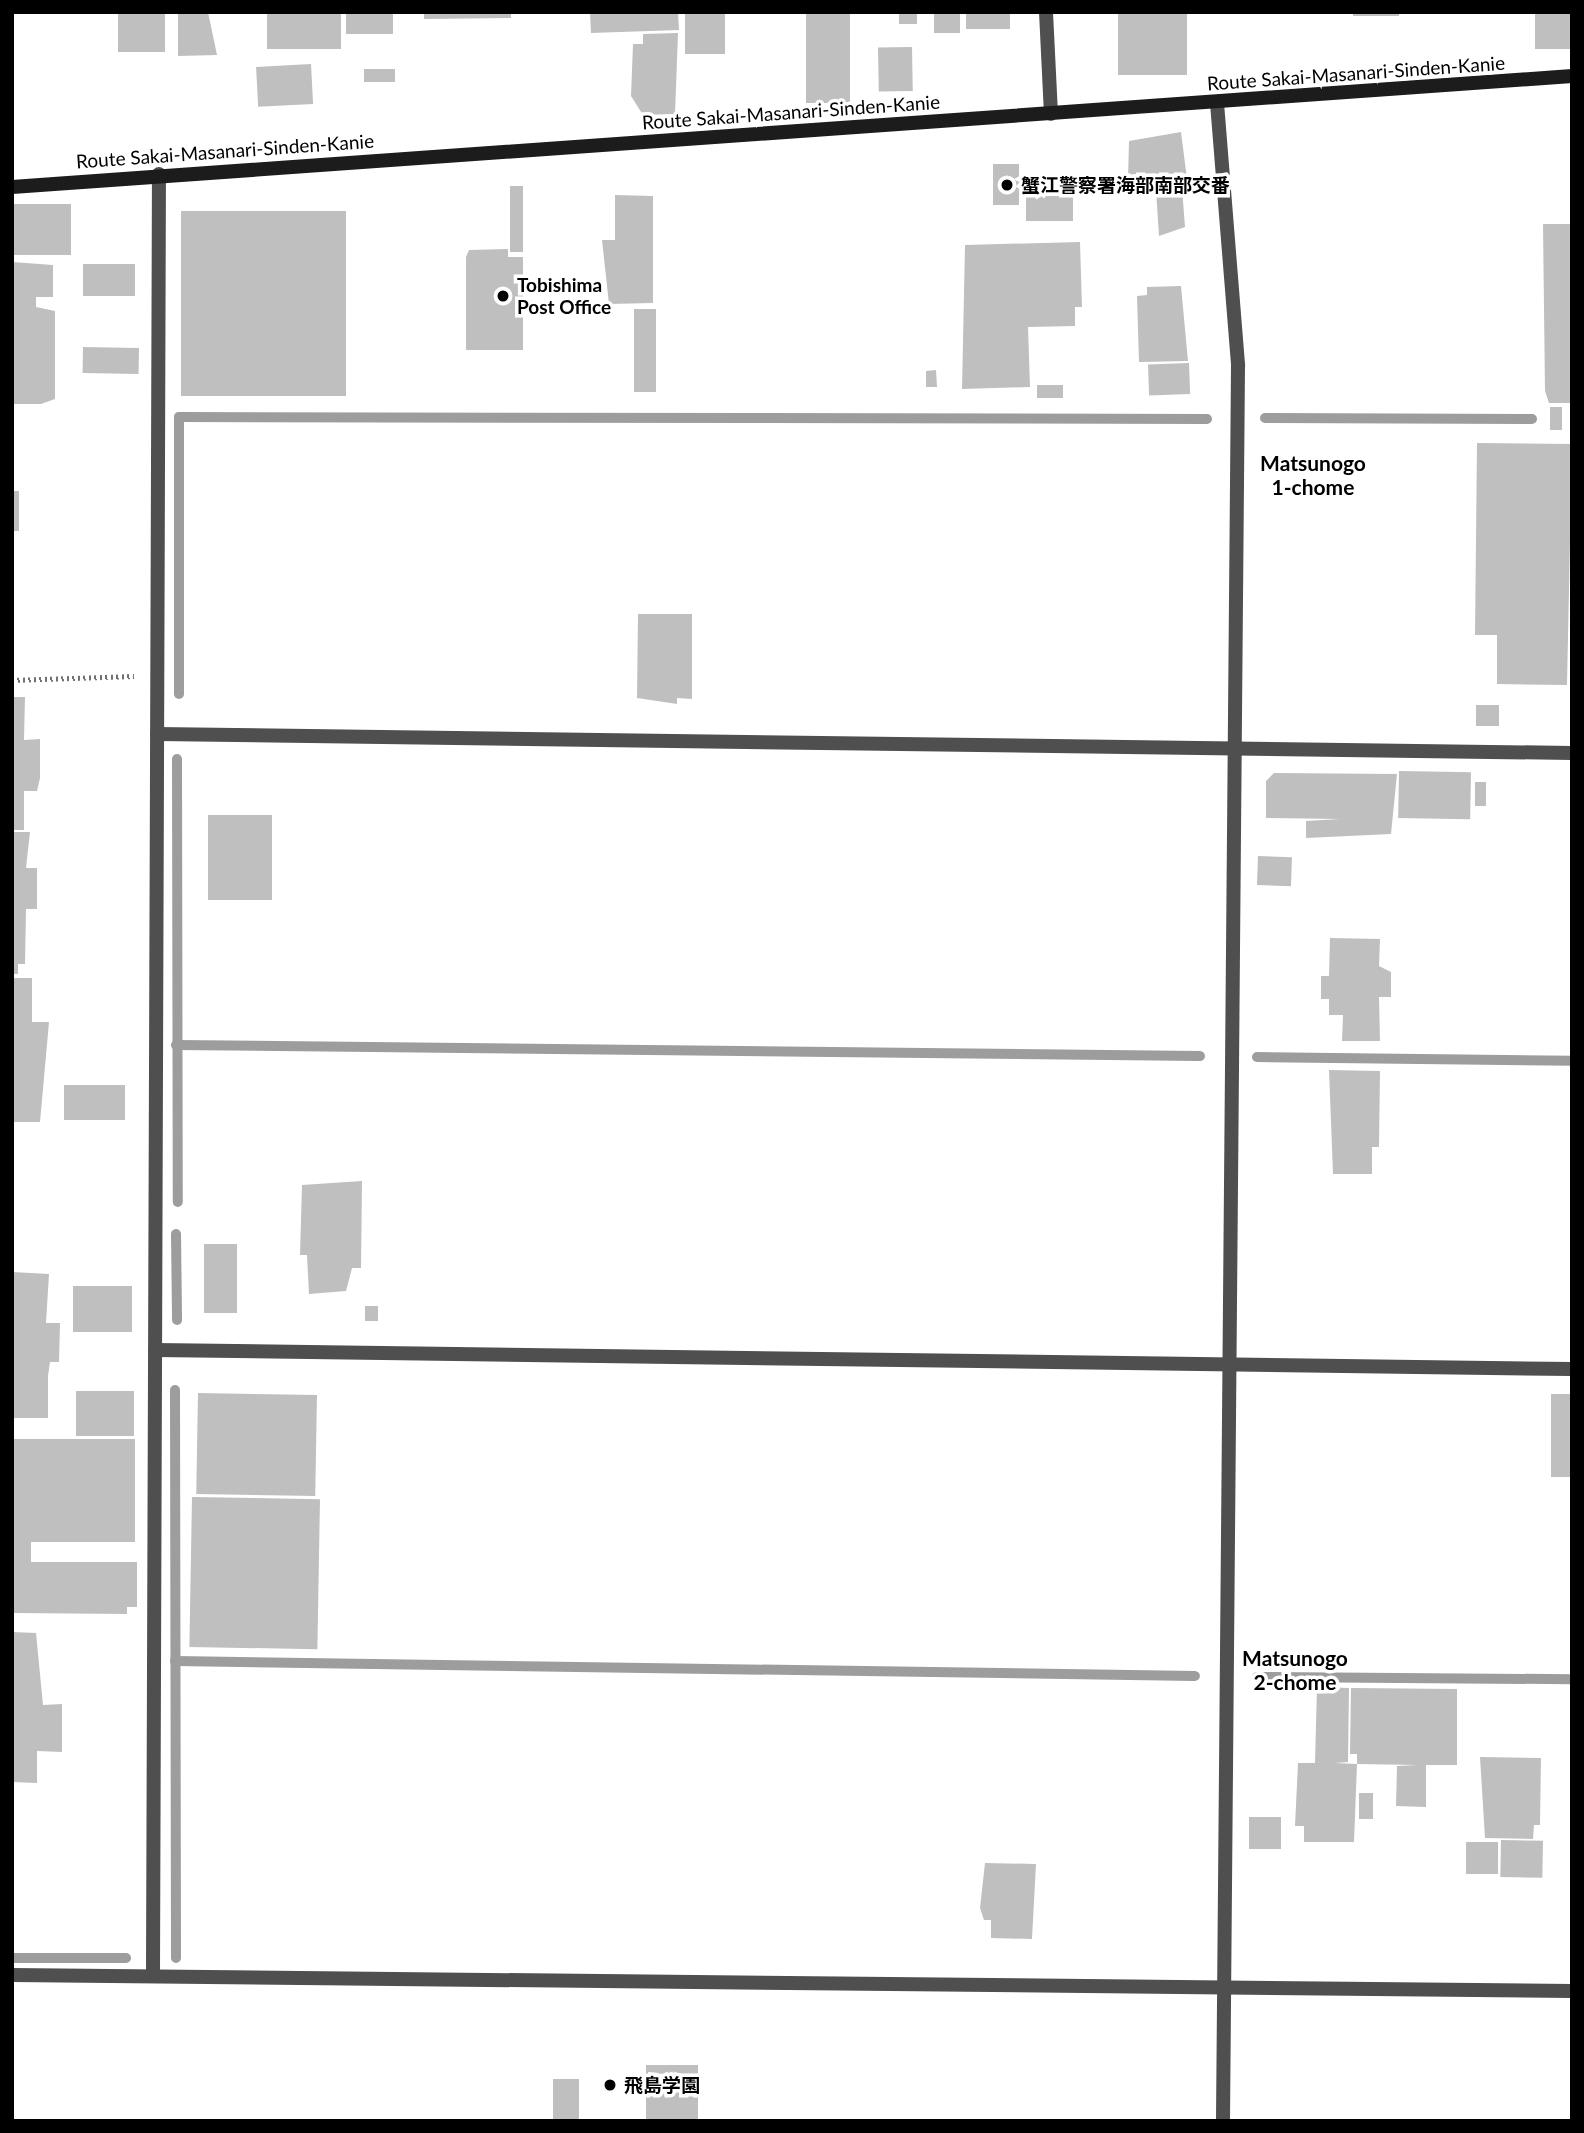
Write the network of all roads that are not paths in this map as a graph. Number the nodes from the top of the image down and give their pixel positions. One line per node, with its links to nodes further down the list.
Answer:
1 (1046, 12): 4 (street)
2 (1572, 76): 3 (main road, Route Sakai-Masanari-Sinden-Kanie)
3 (1217, 103): 4 (main road, Route Sakai-Masanari-Sinden-Kanie); 8 (street)
4 (1051, 114): 5 (main road, Route Sakai-Masanari-Sinden-Kanie)
5 (159, 174): 6 (main road, Route Sakai-Masanari-Sinden-Kanie); 7 (street)
6 (12, 187)
7 (158, 734): 8 (street); 10 (street)
8 (1237, 751): 9 (street); 11 (street)
9 (1572, 753)
10 (155, 1350): 11 (street); 13 (street)
11 (1232, 1364): 12 (street); 15 (street)
12 (1572, 1369)
13 (153, 1973): 14 (street); 15 (street)
14 (12, 1975)
15 (1225, 1988): 16 (street); 17 (street)
16 (1572, 1991)
17 (1223, 2121)

